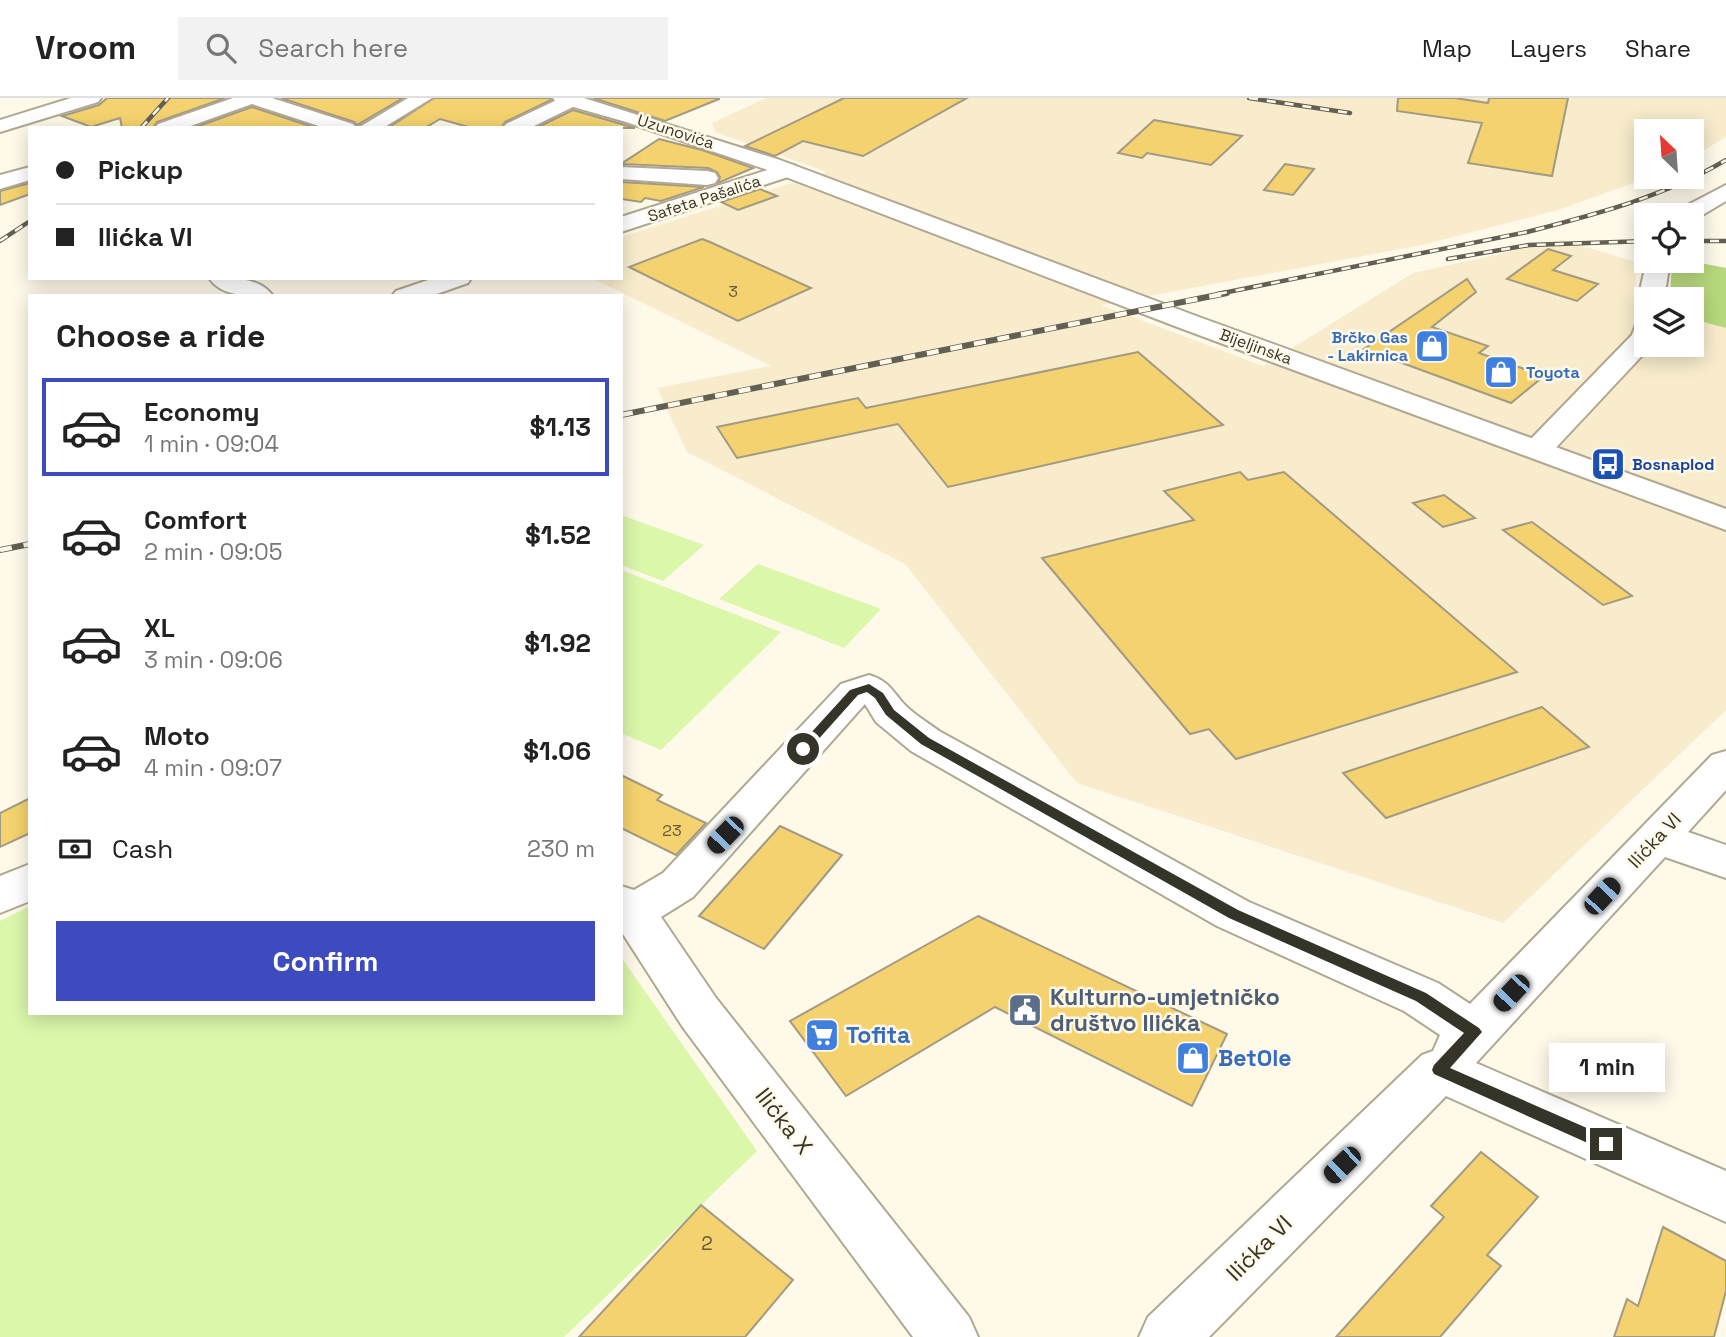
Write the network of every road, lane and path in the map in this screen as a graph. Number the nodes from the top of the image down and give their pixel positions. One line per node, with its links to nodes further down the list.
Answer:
1 (91, 98): 5 (street)
2 (252, 98): 6 (street); 7 (street)
3 (422, 98): 8 (street)
4 (567, 99): 9 (street); 10 (street, Uzunovića)
5 (0, 126)
6 (171, 126)
7 (335, 126)
8 (372, 126)
9 (517, 126)
10 (786, 170): 17 (street, Safeta Pašalića); 23 (street, Bijeljinska)
11 (623, 173): 13 (street)
12 (28, 174): 14 (street)
13 (706, 178)
14 (0, 182)
15 (1726, 192): 16 (street)
16 (1704, 205)
17 (623, 224)
18 (224, 280): 20 (street)
19 (454, 280): 21 (street)
20 (256, 294)
21 (411, 294)
22 (1634, 349): 23 (street)
23 (1538, 449): 24 (street, Bijeljinska)
24 (1726, 520)
25 (1726, 765): 26 (street, Ilićka VI)
26 (1656, 838): 27 (street); 31 (street, Ilićka VI)
27 (1726, 862)
28 (28, 882): 29 (street)
29 (0, 896)
30 (627, 907): 31 (street); 34 (street, Ilićka X)
31 (1474, 1032): 32 (street, Ilićka VI)
32 (1439, 1070): 33 (street); 35 (street, Ilićka VI)
33 (1726, 1197)
34 (950, 1337)
35 (1168, 1337)

